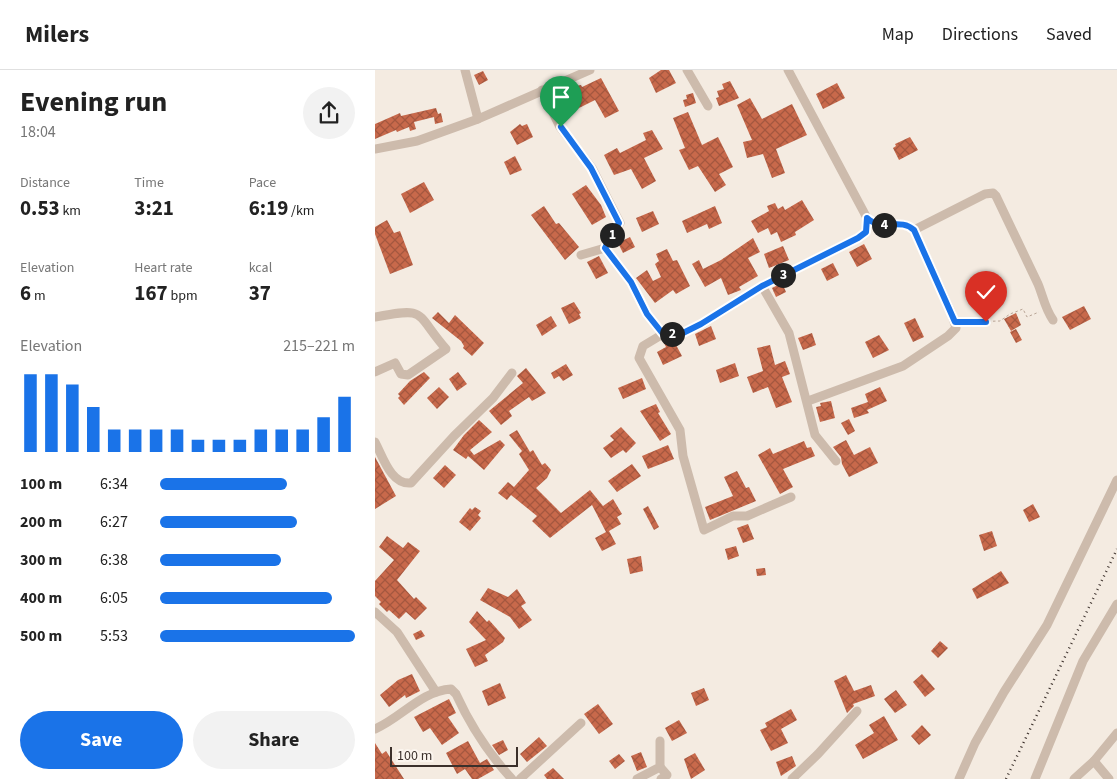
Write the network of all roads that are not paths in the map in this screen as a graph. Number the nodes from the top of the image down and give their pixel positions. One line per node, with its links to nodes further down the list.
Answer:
1 (465, 70): 7 (street)
2 (590, 70): 5 (street)
3 (687, 70): 6 (street)
4 (787, 70): 9 (street)
5 (542, 90): 7 (street); 11 (street)
6 (708, 106)
7 (478, 119): 8 (street)
8 (375, 149)
9 (867, 218): 10 (street); 13 (street)
10 (914, 230): 15 (street); 19 (street)
11 (605, 248): 12 (street); 16 (street)
12 (581, 255)
13 (762, 286): 16 (street); 19 (street)
14 (375, 317): 17 (street)
15 (1053, 320)
16 (663, 334): 23 (street)
17 (375, 372)
18 (512, 373): 20 (street)
19 (808, 401): 21 (street)
20 (375, 442)
21 (836, 462)
22 (1117, 480): 39 (street)
23 (791, 497)
24 (1117, 604): 40 (street)
25 (375, 612): 26 (street)
26 (436, 692): 29 (street); 34 (street)
27 (857, 711): 38 (street)
28 (581, 723): 35 (street)
29 (375, 730)
30 (1117, 733): 32 (street)
31 (660, 741): 33 (street)
32 (1094, 760): 41 (street); 42 (street)
33 (660, 767): 36 (street); 37 (street)
34 (512, 779)
35 (520, 779)
36 (637, 779)
37 (661, 779)
38 (792, 779)
39 (959, 779)
40 (1035, 779)
41 (1074, 779)
42 (1109, 779)

